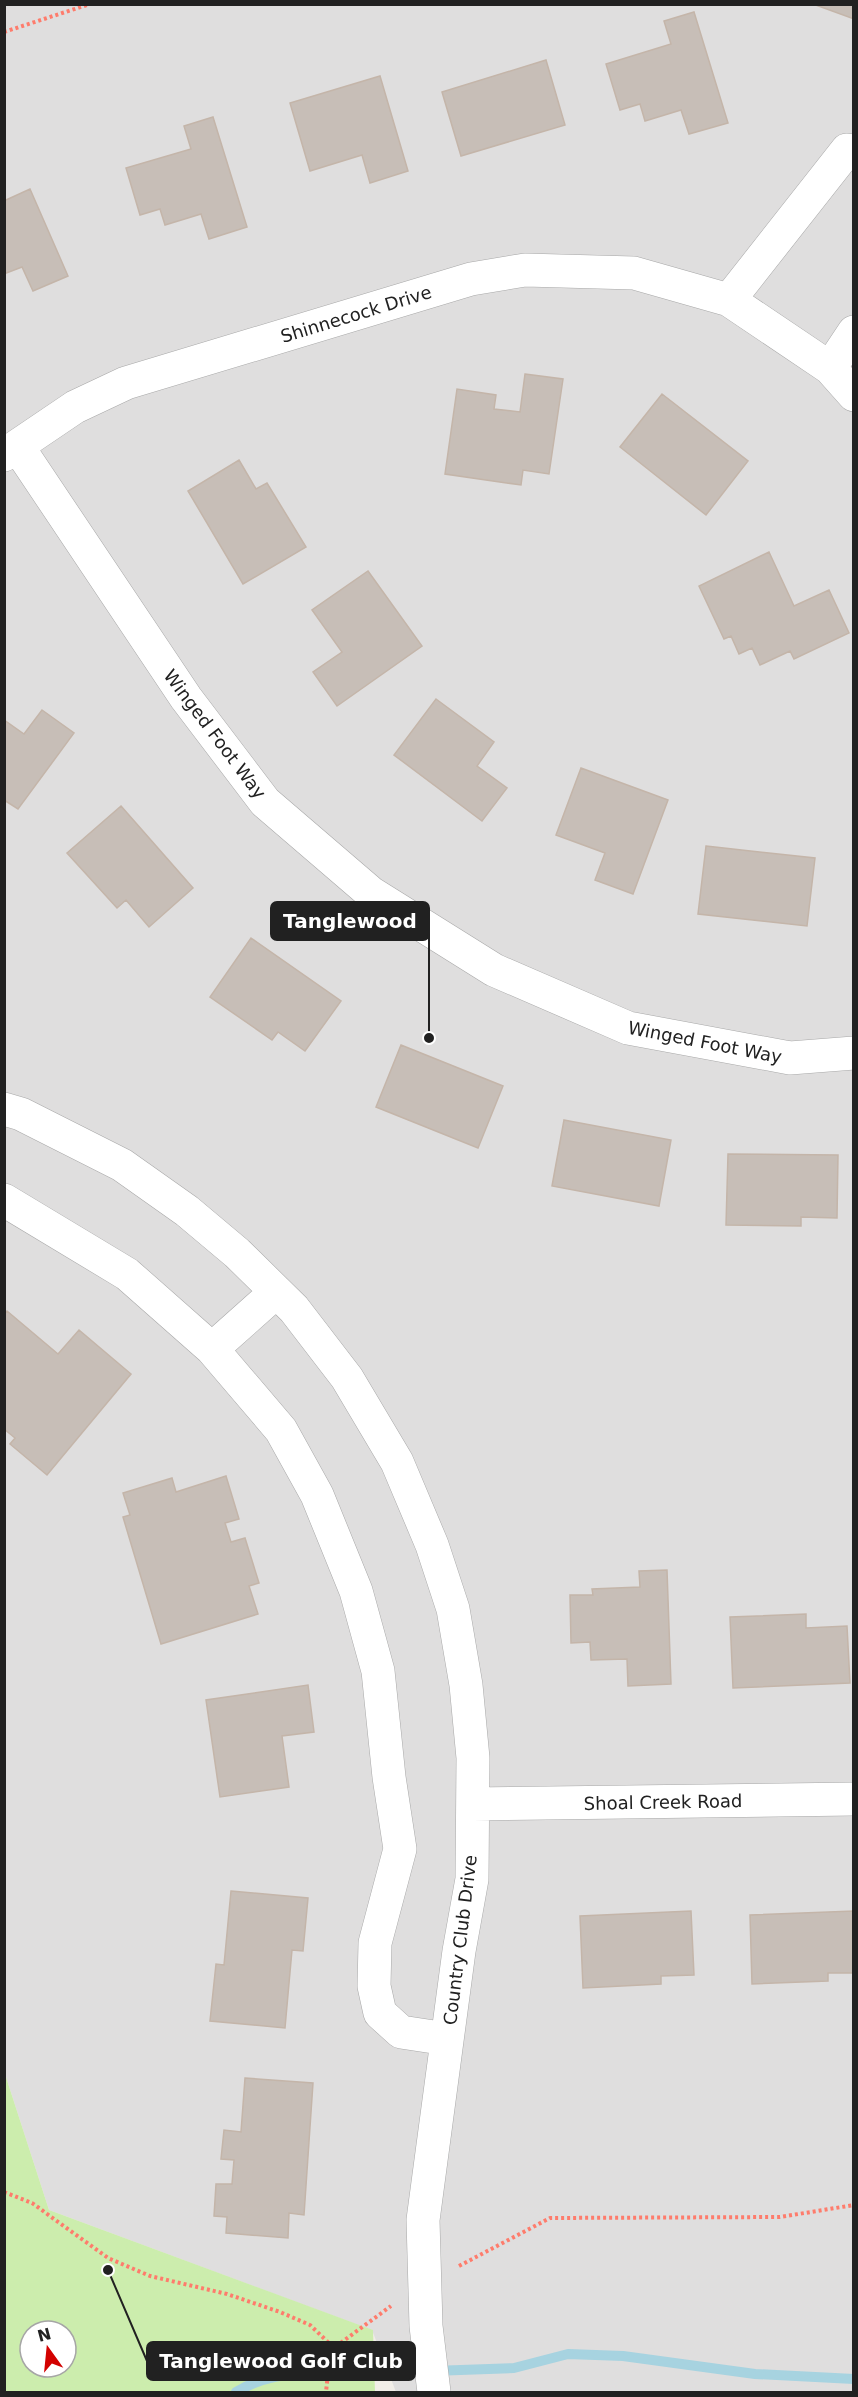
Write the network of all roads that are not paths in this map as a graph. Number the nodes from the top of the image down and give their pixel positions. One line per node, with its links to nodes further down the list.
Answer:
1 (854, 151): 2 (street)
2 (729, 300): 4 (street, Shinnecock Drive); 6 (street, Shinnecock Drive)
3 (854, 332): 4 (street)
4 (830, 368): 5 (street, Shinnecock Drive)
5 (854, 395)
6 (11, 451): 7 (street, Winged Foot Way)
7 (854, 1053)
8 (4, 1109): 10 (street, Country Club Drive)
9 (4, 1200): 11 (street)
10 (276, 1292): 11 (street); 13 (street, Country Club Drive)
11 (212, 1348): 14 (street)
12 (854, 1799): 13 (street, Shoal Creek Road)
13 (473, 1804): 14 (street, Country Club Drive)
14 (447, 2039): 15 (street, Country Club Drive)
15 (434, 2392)

